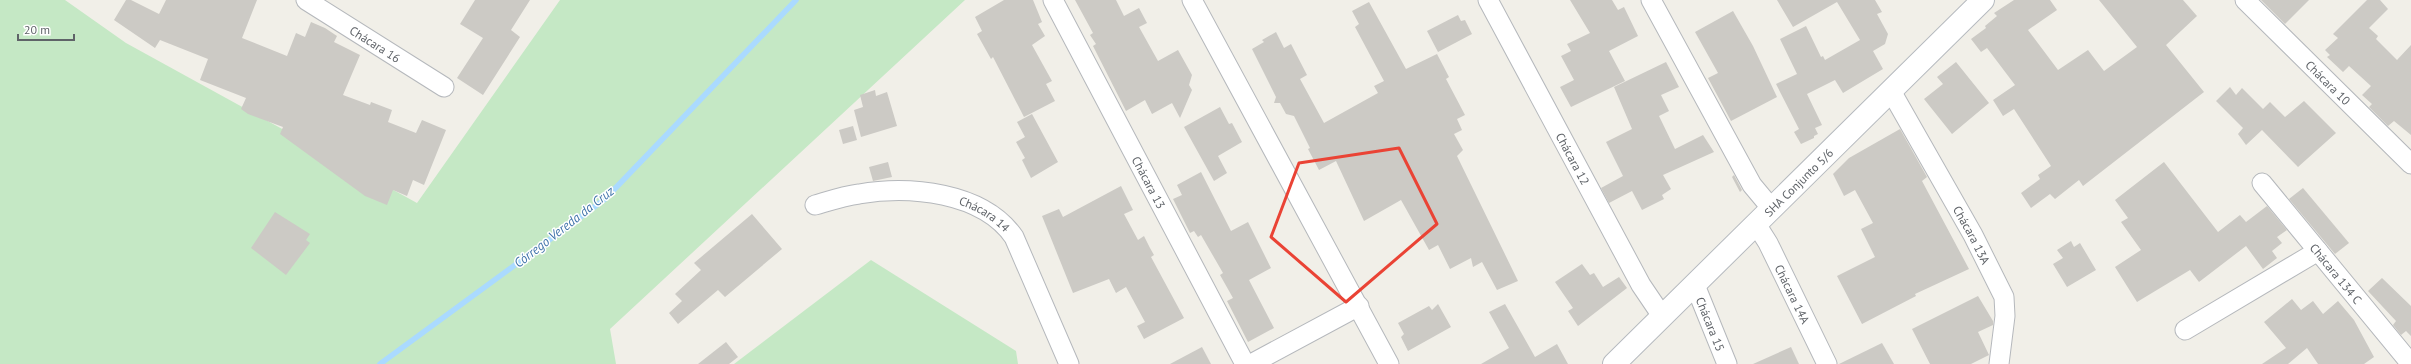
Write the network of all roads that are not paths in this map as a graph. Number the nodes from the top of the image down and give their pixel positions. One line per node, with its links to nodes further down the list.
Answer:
1 (306, 0): 8 (street, Chácara 16)
2 (1053, 0): 21 (street, Chácara 13)
3 (1192, 0): 17 (street)
4 (1488, 0): 18 (street, Chácara 12)
5 (1650, 0): 13 (street)
6 (1983, 0): 9 (street, SHA Conjunto 5/6)
7 (2245, 0): 10 (street, Chácara 10)
8 (444, 87)
9 (1891, 91): 13 (street, SHA Conjunto 5/6); 27 (street, Chácara 13A)
10 (2411, 164)
11 (2262, 182): 15 (street, Chácara 134 C)
12 (815, 205): 20 (street, Chácara 14)
13 (1772, 209): 14 (street, SHA Conjunto 5/6)
14 (1756, 224): 16 (street, SHA Conjunto 5/6); 26 (street, Chácara 14A)
15 (2318, 251): 19 (street); 28 (street, Chácara 134 C)
16 (1695, 285): 18 (street, SHA Conjunto 5/6); 25 (street, Chácara 15)
17 (1359, 306): 22 (street); 23 (street)
18 (1662, 316): 24 (street, SHA Conjunto 5/6)
19 (2184, 330)
20 (1069, 364)
21 (1246, 364)
22 (1251, 364)
23 (1389, 364)
24 (1614, 364)
25 (1727, 364)
26 (1827, 364)
27 (1999, 364)
28 (2411, 364)

